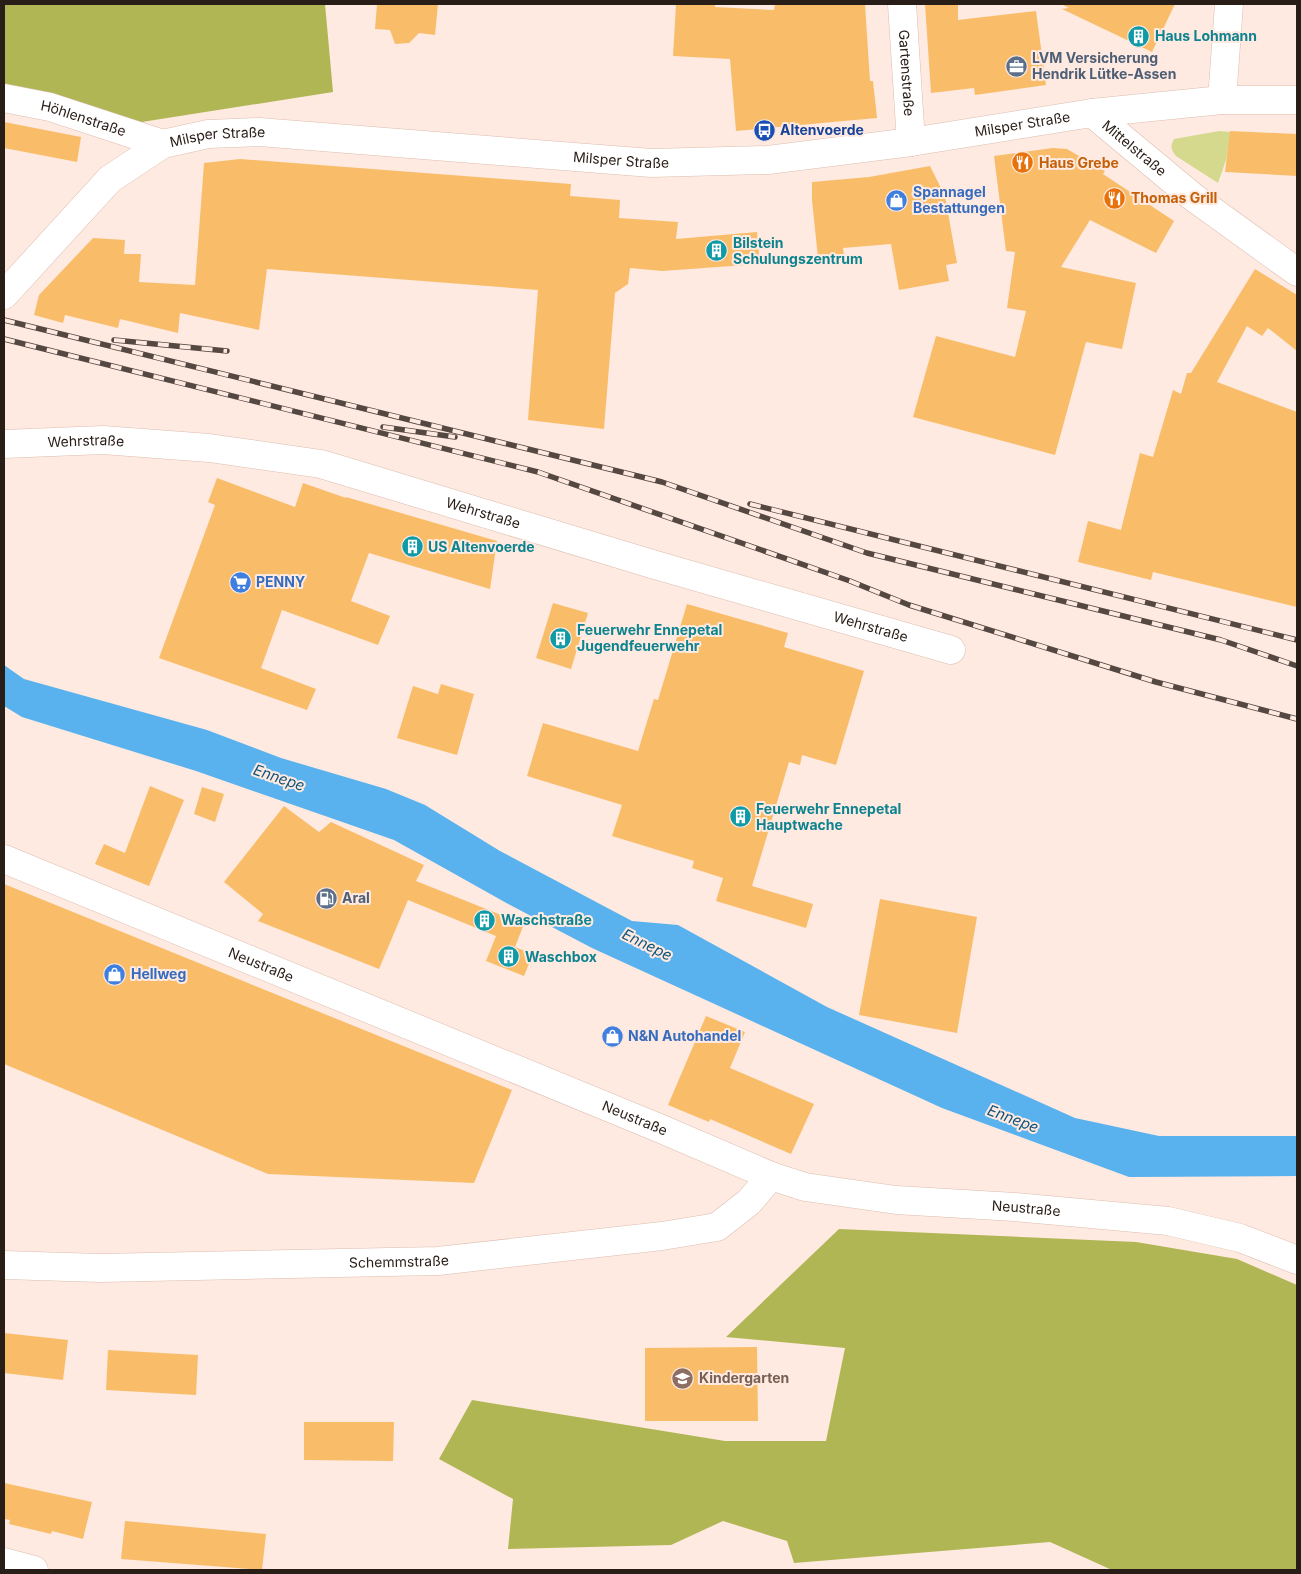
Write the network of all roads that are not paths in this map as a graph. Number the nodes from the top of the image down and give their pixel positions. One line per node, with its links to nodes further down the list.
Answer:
1 (902, 4): 7 (street, Gartenstraße)
2 (1229, 4): 4 (street)
3 (4, 98): 8 (street, Höhlenstraße)
4 (1222, 100): 5 (street, Milsper Straße); 6 (street, Milsper Straße)
5 (1297, 100)
6 (1092, 113): 7 (street, Milsper Straße); 9 (street, Mittelstraße)
7 (911, 142): 8 (street, Milsper Straße)
8 (163, 144): 10 (street, Milsper Straße)
9 (1297, 272)
10 (4, 295)
11 (4, 444): 12 (street, Wehrstraße)
12 (951, 650)
13 (4, 859): 14 (street, Neustraße)
14 (771, 1176): 15 (street, Neustraße); 16 (street, Schemmstraße)
15 (1297, 1260)
16 (4, 1265)

